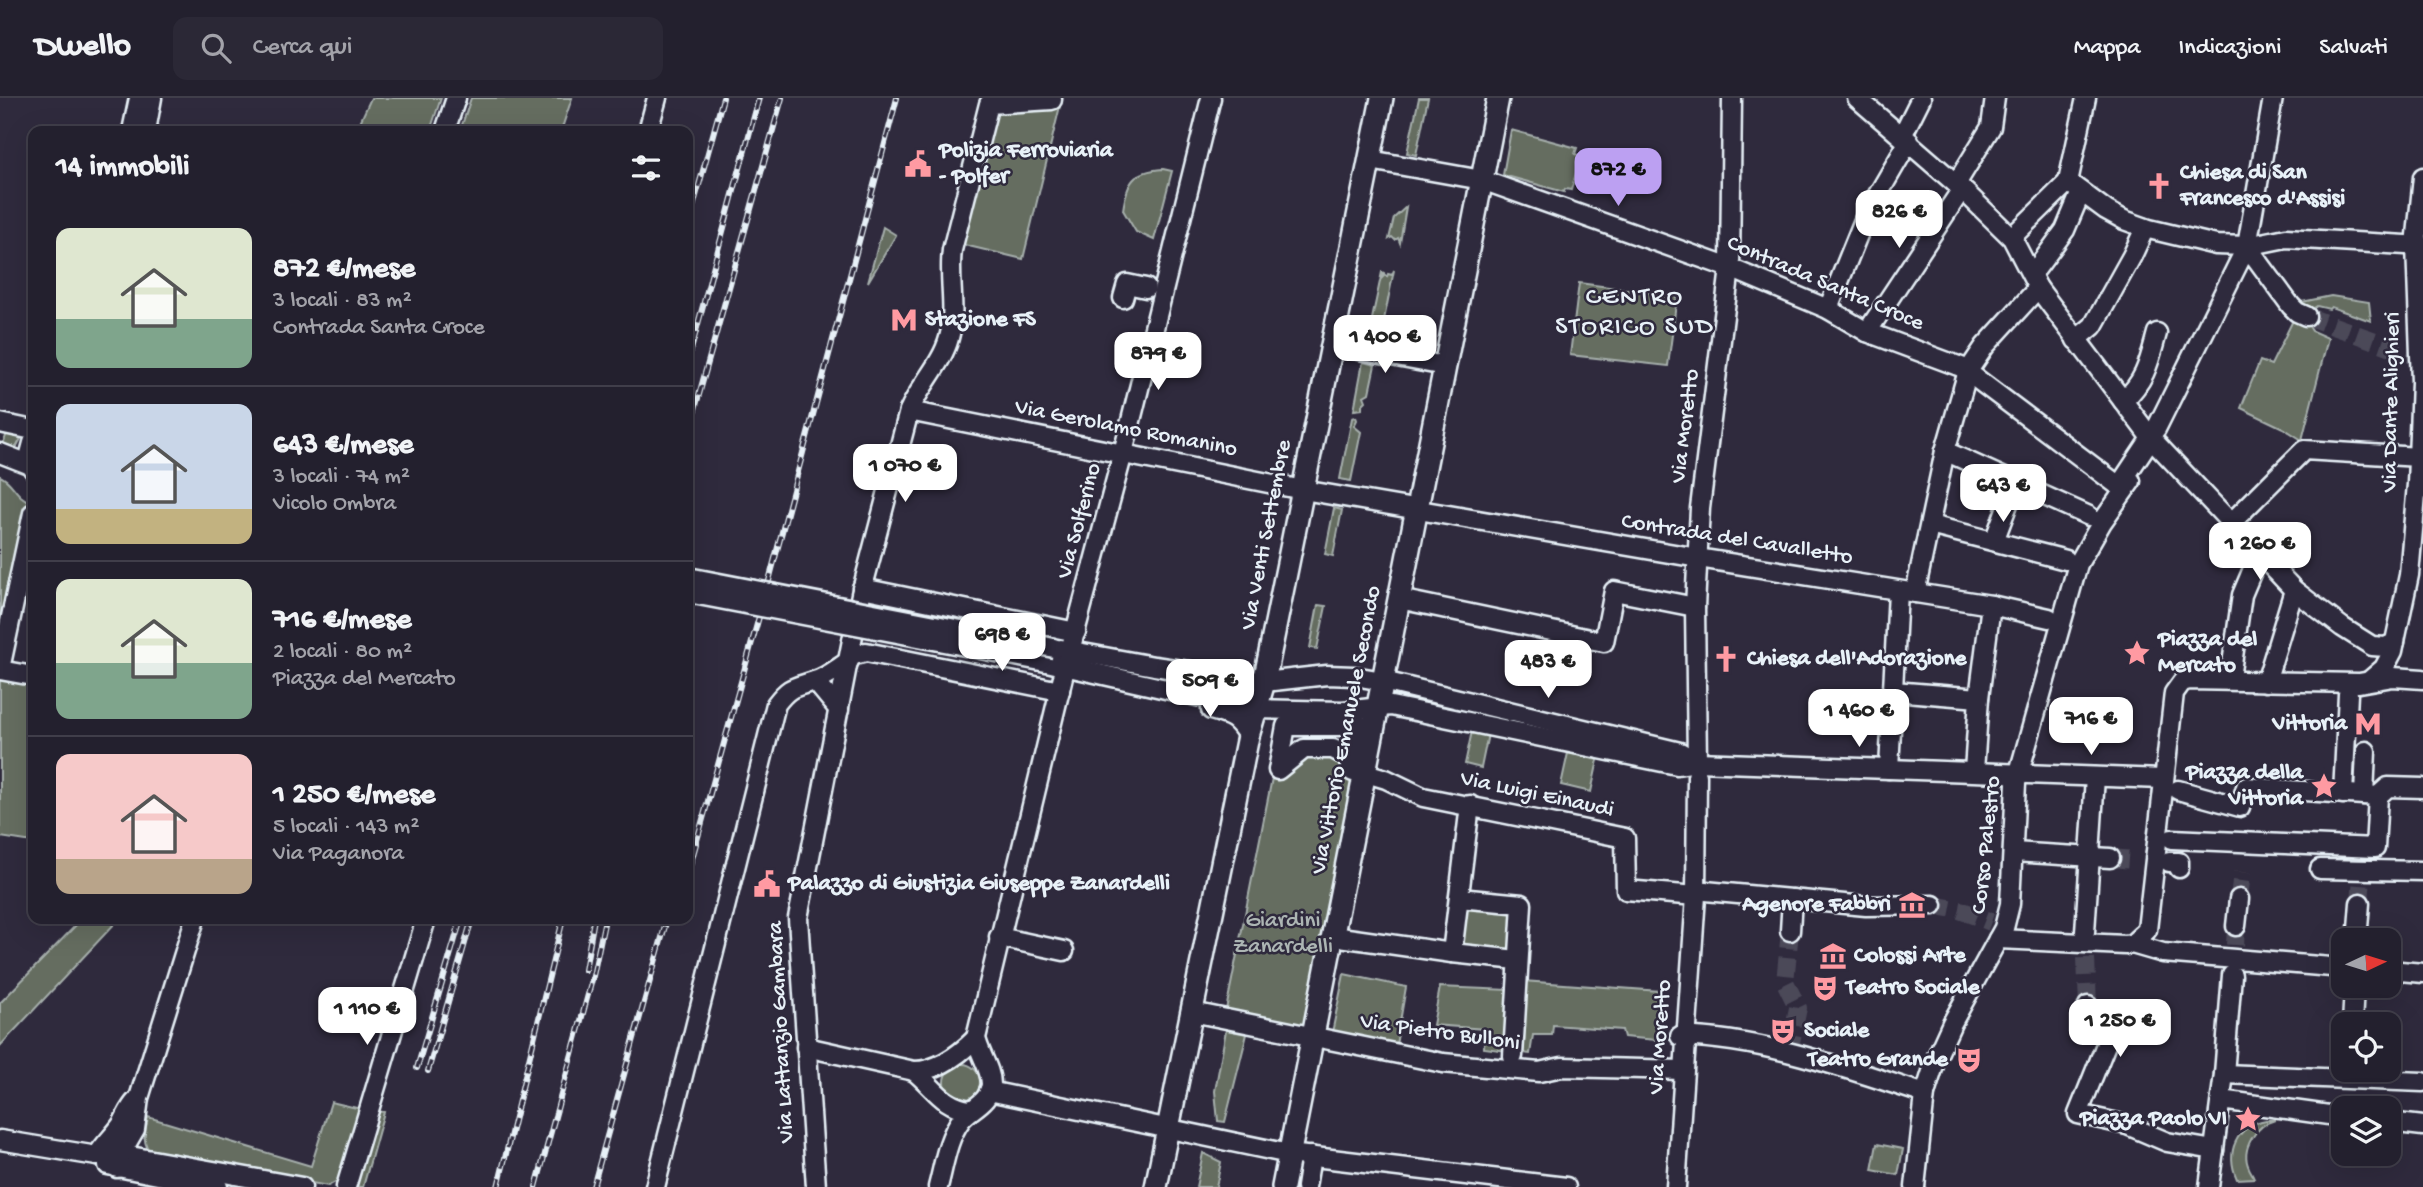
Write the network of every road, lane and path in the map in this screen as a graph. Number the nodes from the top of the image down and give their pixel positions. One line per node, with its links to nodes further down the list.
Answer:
1 (139, 98): 16 (street)
2 (152, 98): 17 (street)
3 (456, 98): 18 (street)
4 (647, 98): 19 (street)
5 (657, 98): 20 (street)
6 (1052, 98): 46 (street, Via Lattanzio Gambara)
7 (1211, 98): 53 (street, Via Solferino)
8 (1382, 98): 22 (main road, Via Venti Settembre)
9 (1498, 98): 24 (main road, Via Vittorio Emanuele Secondo)
10 (1732, 98): 31 (street, Via Moretto)
11 (1857, 98): 21 (street)
12 (1921, 98): 21 (street)
13 (1995, 98): 25 (street)
14 (2086, 98): 26 (street)
15 (2273, 98): 29 (street, Corso Palestro)
16 (133, 126)
17 (147, 126)
18 (447, 126)
19 (639, 126)
20 (649, 126)
21 (1906, 138): 25 (street); 36 (street)
22 (1370, 160): 24 (street); 41 (main road, Via Venti Settembre)
23 (2423, 177): 30 (street, Via Dante Alighieri)
24 (1482, 180): 31 (street, Contrada Santa Croce); 42 (main road, Via Vittorio Emanuele Secondo)
25 (1959, 186): 34 (street); 38 (street)
26 (2075, 187): 27 (street); 28 (street); 32 (street)
27 (2145, 228): 29 (street); 40 (street)
28 (2018, 231)
29 (2247, 246): 30 (street); 37 (street); 50 (street, Corso Palestro)
30 (2420, 246): 44 (street, Via Dante Alighieri)
31 (1730, 268): 36 (street, Contrada Santa Croce); 67 (street, Via Moretto)
32 (2037, 268)
33 (1146, 288): 35 (street)
34 (2038, 288): 40 (street); 43 (street)
35 (1123, 298)
36 (1828, 309): 38 (street, Contrada Santa Croce)
37 (2298, 311)
38 (1867, 332): 43 (street, Contrada Santa Croce)
39 (2157, 333): 45 (street)
40 (2076, 340): 45 (street)
41 (1332, 345): 42 (street); 59 (main road, Via Venti Settembre)
42 (1445, 366): 60 (main road, Via Vittorio Emanuele Secondo)
43 (1968, 371): 51 (street); 58 (street, Contrada Santa Croce)
44 (2422, 382): 47 (street, Via Dante Alighieri)
45 (2123, 401): 50 (street)
46 (909, 411): 53 (street, Via Gerolamo Romanino); 72 (street, Via Lattanzio Gambara)
47 (2422, 416): 54 (street, Via Dante Alighieri)
48 (0, 423): 49 (street)
49 (28, 429)
50 (2153, 439): 58 (street, Corso Palestro); 63 (street); 109 (street, Corso Palestro)
51 (1945, 451): 56 (street); 62 (street)
52 (0, 453): 55 (street)
53 (1123, 453): 59 (street, Via Gerolamo Romanino); 80 (street, Via Solferino)
54 (2418, 457): 57 (street, Via Dante Alighieri); 63 (street)
55 (28, 465)
56 (2016, 483): 61 (street); 65 (street)
57 (2420, 485): 70 (street, Via Dante Alighieri)
58 (2119, 486)
59 (1303, 490): 60 (street, Via Gerolamo Romanino); 93 (main road, Via Venti Settembre)
60 (1417, 511): 67 (street, Contrada del Cavalletto); 76 (main road, Via Vittorio Emanuele Secondo)
61 (2089, 516)
62 (1930, 525): 65 (street); 74 (street)
63 (2236, 530): 66 (street); 73 (street)
64 (28, 537): 85 (street)
65 (1994, 541): 68 (street)
66 (2225, 555)
67 (1698, 558): 74 (street, Contrada del Cavalletto); 78 (street, Via Moretto)
68 (2066, 561)
69 (2255, 564): 86 (street)
70 (2416, 577): 81 (street, Via Dante Alighieri)
71 (693, 578): 83 (street, bridge)
72 (862, 588): 80 (street); 84 (street, Via Lattanzio Gambara)
73 (2294, 590): 82 (street); 92 (street)
74 (1906, 592): 77 (street, Contrada del Cavalletto); 95 (street)
75 (693, 594): 83 (street, bridge)
76 (1399, 599): 78 (street); 91 (main road, Via Vittorio Emanuele Secondo)
77 (1992, 605): 79 (street, Contrada del Cavalletto); 98 (street)
78 (1695, 607): 105 (street, Via Moretto)
79 (2049, 618)
80 (1076, 632): 83 (street, Via Solferino)
81 (2395, 642): 82 (street); 89 (street, Via Dante Alighieri)
82 (2372, 646): 89 (street)
83 (1060, 657): 93 (street); 94 (street, Via Solferino); 96 (street)
84 (850, 659): 90 (street); 94 (street); 101 (street, Via Lattanzio Gambara)
85 (0, 669): 87 (street)
86 (2231, 671)
87 (28, 675)
88 (2423, 679): 89 (street)
89 (2370, 680): 92 (street)
90 (816, 681): 101 (street); 176 (street)
91 (1383, 681): 93 (street); 99 (main road, Via Vittorio Emanuele Secondo); 105 (street)
92 (2266, 681): 111 (street)
93 (1264, 682): 100 (main road, Via Venti Settembre)
94 (1060, 691): 136 (street, Via Solferino)
95 (1893, 691): 98 (street); 106 (street)
96 (1174, 692): 100 (street); 103 (street)
97 (2348, 694): 113 (street)
98 (1979, 698): 107 (street)
99 (1379, 706): 100 (street); 105 (street); 108 (main road, Via Vittorio Emanuele Secondo)
100 (1254, 709): 103 (main road, Via Venti Settembre)
101 (839, 710): 150 (street, Via Lattanzio Gambara)
102 (1286, 726): 102 (street)
103 (1248, 736): 146 (main road, Via Venti Settembre)
104 (2366, 751): 114 (street)
105 (1697, 769): 106 (street); 122 (street, Via Moretto)
106 (1889, 769): 107 (street)
107 (1974, 772): 109 (street)
108 (1366, 773): 115 (street, Via Luigi Einaudi); 135 (main road, Via Vittorio Emanuele Secondo)
109 (2018, 774): 110 (street); 117 (street, Corso Palestro)
110 (2095, 777): 111 (street); 118 (street)
111 (2171, 784): 113 (street); 137 (street)
112 (2420, 788): 114 (street)
113 (2343, 794): 114 (street)
114 (2371, 796): 116 (street)
115 (1470, 805): 122 (street, Via Luigi Einaudi); 123 (street)
116 (2172, 839)
117 (2013, 852): 118 (street); 132 (street, Corso Palestro)
118 (2090, 857): 119 (street); 134 (street)
119 (2110, 858)
120 (2320, 869): 121 (street)
121 (2423, 872)
122 (1695, 893): 124 (street); 147 (street, Via Moretto)
123 (1459, 898): 139 (street); 140 (street)
124 (1788, 899): 127 (street); 133 (street)
125 (2239, 899): 130 (street)
126 (2360, 903): 131 (street)
127 (1933, 905)
128 (193, 924): 160 (street)
129 (425, 924): 175 (street)
130 (2236, 926)
131 (2358, 928)
132 (1998, 930): 137 (street); 159 (street, Corso Palestro)
133 (1790, 931)
134 (2085, 932)
135 (1333, 936): 139 (street); 148 (main road, Via Vittorio Emanuele Secondo)
136 (999, 937): 138 (street); 149 (street, Via Solferino)
137 (2132, 944): 141 (street)
138 (1064, 951)
139 (1452, 953): 140 (street)
140 (1517, 960): 151 (street)
141 (2331, 967)
142 (2401, 971): 143 (street)
143 (2423, 973)
144 (2232, 975): 155 (street)
145 (2088, 1006): 169 (street)
146 (1192, 1012): 148 (street, Via Pietro Bulloni); 164 (main road, Via Venti Settembre)
147 (1683, 1036): 152 (street, Via Moretto); 159 (street)
148 (1312, 1037): 152 (street, Via Pietro Bulloni); 170 (main road, Via Vittorio Emanuele Secondo)
149 (976, 1038): 153 (street); 158 (street)
150 (806, 1048): 153 (street); 177 (street, Via Lattanzio Gambara)
151 (1513, 1056)
152 (1684, 1070): 183 (street, Via Moretto)
153 (914, 1071): 162 (street)
154 (2331, 1073): 155 (street)
155 (2224, 1074): 161 (street)
156 (2401, 1079): 157 (street)
157 (2423, 1082)
158 (989, 1091): 162 (street); 164 (street)
159 (1925, 1094): 184 (street, Corso Palestro)
160 (139, 1098): 171 (street); 172 (street)
161 (2221, 1100): 163 (street); 169 (street)
162 (970, 1110): 178 (street)
163 (2331, 1122)
164 (1168, 1127): 170 (street); 179 (main road, Via Venti Settembre)
165 (2401, 1127): 167 (street)
166 (2401, 1133): 167 (street)
167 (2420, 1134)
168 (0, 1140): 171 (street)
169 (2214, 1150): 185 (street)
170 (1300, 1155): 180 (main road, Via Vittorio Emanuele Secondo); 181 (street, Via Vittorio Emanuele Secondo); 182 (street)
171 (97, 1156): 172 (street)
172 (119, 1160): 173 (street); 174 (street)
173 (218, 1187)
174 (302, 1187)
175 (346, 1187)
176 (655, 1187)
177 (816, 1187)
178 (938, 1187)
179 (1156, 1187)
180 (1283, 1187)
181 (1306, 1187)
182 (1566, 1187)
183 (1676, 1187)
184 (1915, 1187)
185 (2209, 1187)

